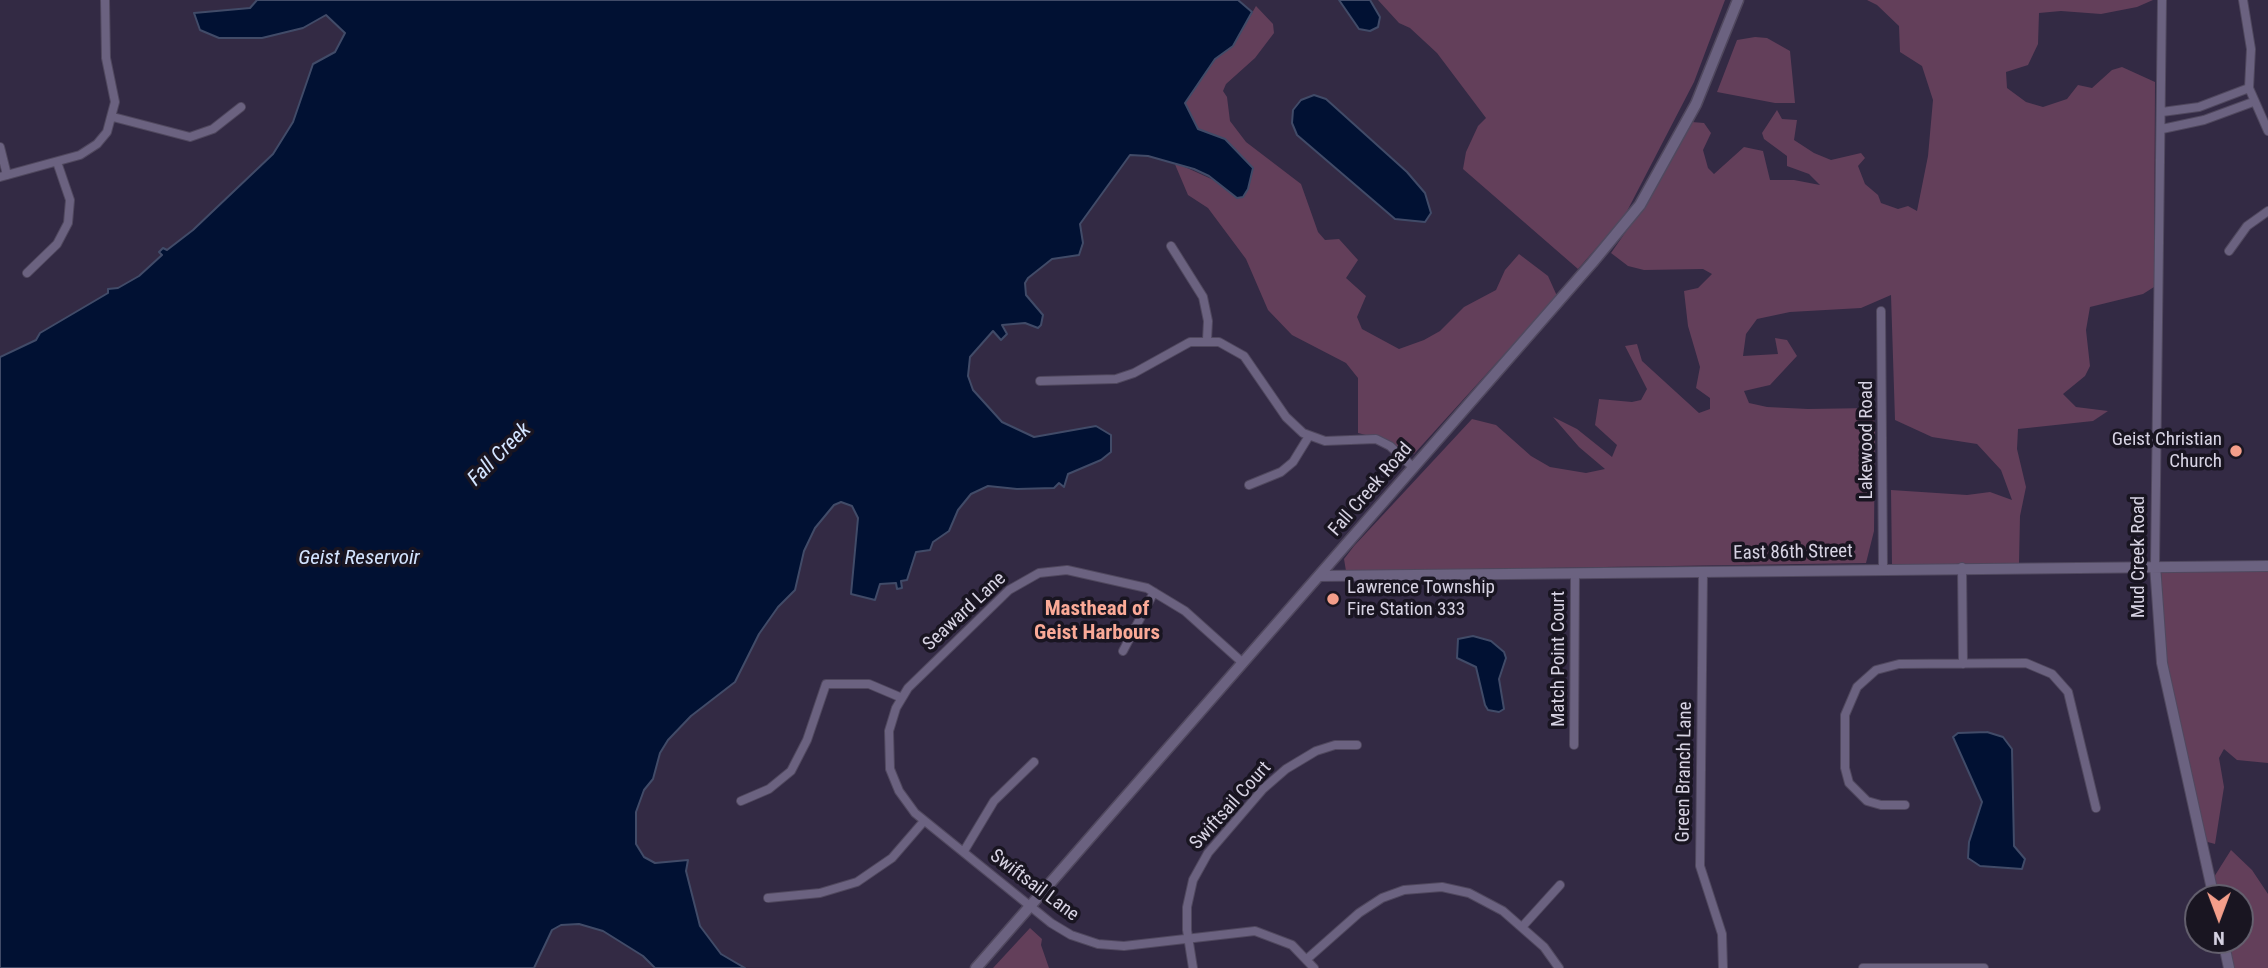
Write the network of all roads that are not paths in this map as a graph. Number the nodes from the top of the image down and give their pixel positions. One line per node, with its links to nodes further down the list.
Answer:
1 (105, 0): 8 (street)
2 (1738, 0): 22 (main road, Fall Creek Road)
3 (2162, 0): 7 (street, Mud Creek Road)
4 (2243, 0): 5 (street)
5 (2251, 95): 7 (street); 9 (street); 10 (street)
6 (241, 107): 8 (street)
7 (2162, 112): 9 (street, Mud Creek Road)
8 (113, 117): 12 (street)
9 (2162, 129): 24 (street, Mud Creek Road)
10 (2268, 131)
11 (0, 148): 13 (street)
12 (57, 162): 13 (street); 17 (street)
13 (4, 176)
14 (2268, 211): 16 (street)
15 (1171, 246): 19 (street)
16 (2229, 251)
17 (27, 273)
18 (1881, 311): 27 (street, Lakewood Road)
19 (1207, 340): 20 (street); 21 (street)
20 (1040, 381)
21 (1309, 436): 22 (street); 23 (street)
22 (1414, 468): 30 (main road, Fall Creek Road)
23 (1249, 485)
24 (2155, 565): 25 (street, East 86th Street); 26 (street, East 86th Street); 44 (street, Mud Creek Road)
25 (2268, 566)
26 (1962, 568): 27 (street, East 86th Street); 34 (street)
27 (1883, 569): 28 (street, East 86th Street)
28 (1703, 572): 29 (street, East 86th Street); 55 (street, Green Branch Lane)
29 (1575, 573): 30 (street, East 86th Street); 37 (street, Match Point Court)
30 (1319, 576): 33 (main road, Fall Creek Road)
31 (1154, 592): 32 (street); 33 (street, Seaward Lane); 35 (street, Seaward Lane)
32 (1123, 651)
33 (1243, 663): 47 (main road, Fall Creek Road)
34 (1963, 664): 40 (street); 41 (street)
35 (902, 698): 39 (street); 42 (street, Swiftsail Lane)
36 (1357, 745): 49 (street, Swiftsail Court)
37 (1574, 745)
38 (1034, 762): 43 (street)
39 (741, 801)
40 (1905, 805)
41 (2096, 808)
42 (924, 821): 43 (street, Swiftsail Lane); 46 (street)
43 (964, 851): 47 (street, Swiftsail Lane)
44 (2211, 884)
45 (1560, 885): 48 (street)
46 (768, 898)
47 (1031, 905): 49 (street, Swiftsail Lane); 51 (main road, Fall Creek Road)
48 (1522, 927): 50 (street); 54 (street)
49 (1188, 939): 50 (street, Swiftsail Lane); 52 (street, Swiftsail Court)
50 (1307, 959): 53 (street, Swiftsail Lane)
51 (976, 968)
52 (1193, 968)
53 (1314, 968)
54 (1559, 968)
55 (1723, 968)
56 (1863, 968): 57 (street)
57 (1984, 968)

